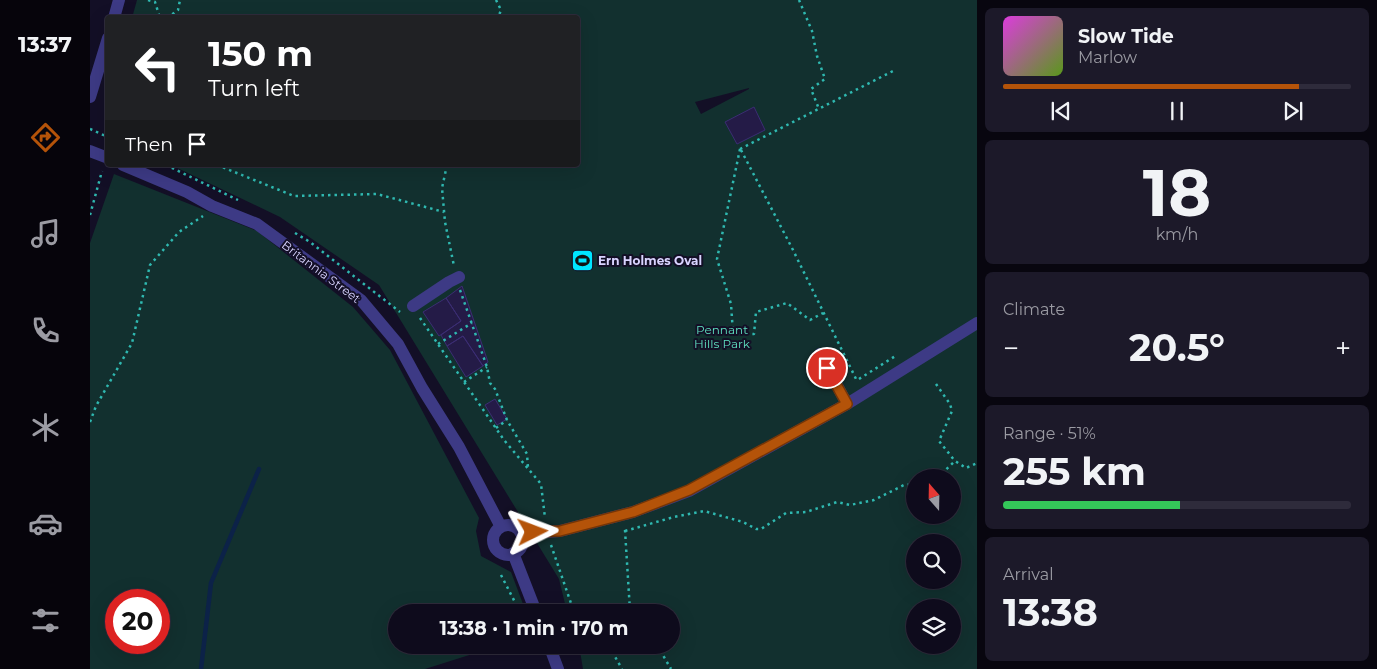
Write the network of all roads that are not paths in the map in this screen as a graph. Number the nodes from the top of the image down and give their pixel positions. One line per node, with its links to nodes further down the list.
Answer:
1 (119, 0): 2 (street)
2 (115, 15)
3 (105, 48): 4 (street)
4 (90, 97)
5 (90, 151): 6 (street)
6 (105, 158)
7 (129, 167): 13 (street, Britannia Street)
8 (458, 277): 9 (street)
9 (413, 306)
10 (977, 323): 12 (street)
11 (820, 354): 12 (street)
12 (844, 399): 14 (street)
13 (501, 527): 14 (street); 15 (street)
14 (520, 532): 15 (street)
15 (514, 553): 16 (street)
16 (533, 604)
17 (552, 654): 18 (street)
18 (558, 669)

